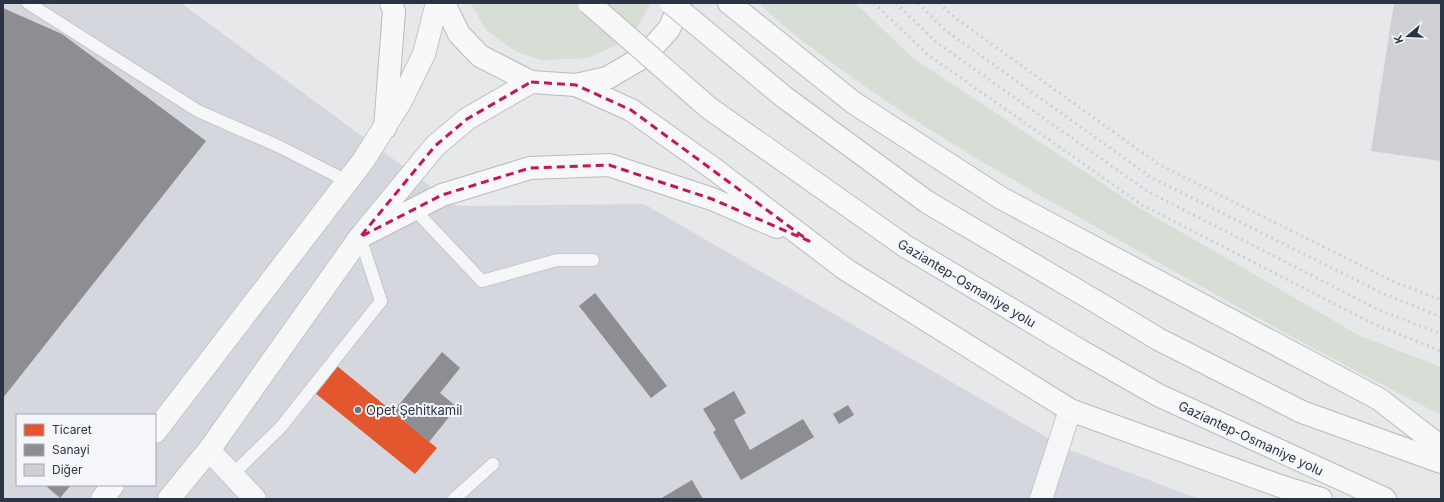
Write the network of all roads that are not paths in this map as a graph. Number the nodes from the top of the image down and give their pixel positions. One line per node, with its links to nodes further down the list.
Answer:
1 (28, 3): 12 (lane)
2 (391, 3): 11 (main road)
3 (437, 3): 11 (main road)
4 (444, 3): 9 (main road)
5 (589, 3): 31 (main road, Gaziantep-Osmaniye yolu, bridge)
6 (671, 3): 21 (main road, bridge)
7 (681, 3): 10 (main road)
8 (729, 3): 19 (main road)
9 (531, 82): 10 (main road); 14 (main road)
10 (576, 85): 15 (main road)
11 (385, 128): 12 (main road)
12 (347, 181): 18 (main road)
13 (414, 209): 14 (main road); 15 (main road); 16 (lane)
14 (360, 236): 20 (main road); 23 (lane)
15 (809, 241): 17 (main road)
16 (593, 260)
17 (1070, 410): 29 (street); 30 (main road)
18 (156, 431)
19 (1441, 447)
20 (209, 450): 23 (street); 26 (main road)
21 (1441, 462)
22 (493, 464): 28 (lane)
23 (232, 475): 27 (street)
24 (112, 486): 25 (main road)
25 (102, 499)
26 (169, 499)
27 (254, 499)
28 (454, 499)
29 (1041, 499)
30 (1321, 499)
31 (1386, 499)

